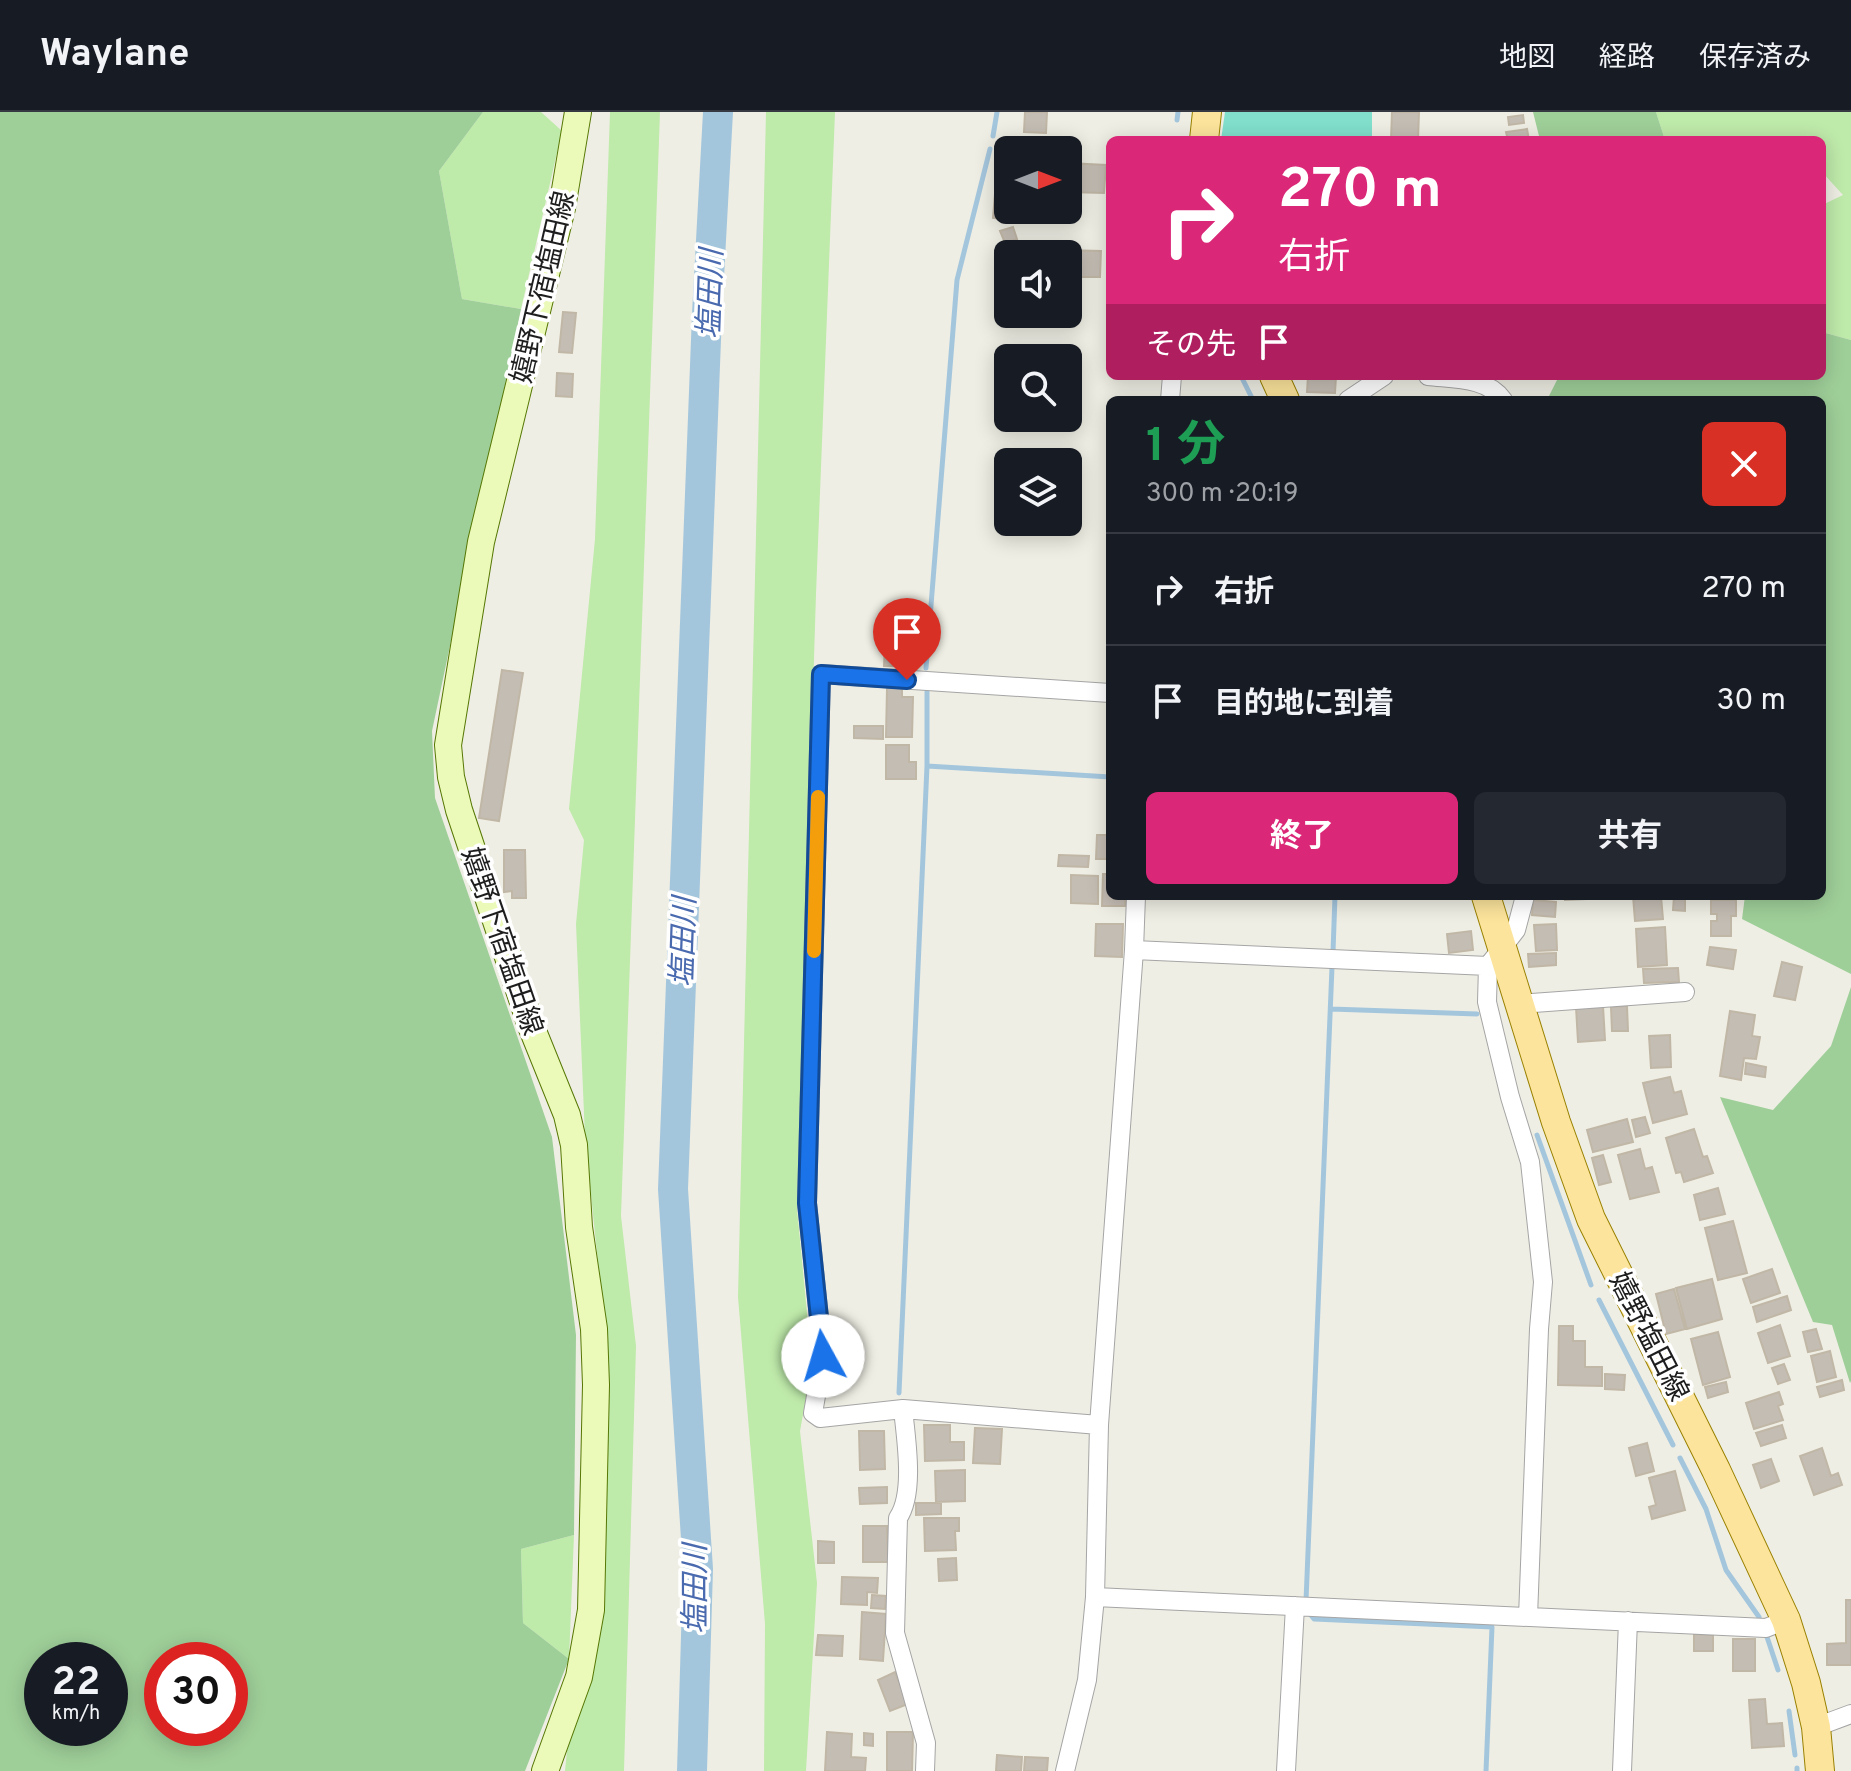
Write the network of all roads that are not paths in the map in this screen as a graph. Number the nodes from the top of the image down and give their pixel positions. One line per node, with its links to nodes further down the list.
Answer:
1 (578, 112): 25 (main road, 嬉野下宿塩田線)
2 (1207, 112): 3 (main road)
3 (1204, 136)
4 (1378, 380): 6 (street)
5 (1458, 380): 7 (street)
6 (1354, 396)
7 (1500, 396)
8 (1106, 693): 16 (street)
9 (1136, 900): 12 (street)
10 (1487, 900): 13 (main road, 嬉野塩田線)
11 (1524, 900): 13 (street)
12 (1134, 950): 13 (street); 17 (street)
13 (1495, 957): 15 (main road, 嬉野塩田線); 20 (street)
14 (1685, 992): 15 (street)
15 (1519, 1004): 21 (main road, 嬉野塩田線)
16 (903, 1409): 17 (street); 26 (street)
17 (1099, 1425): 18 (street)
18 (1095, 1597): 19 (street); 27 (street)
19 (1304, 1607): 20 (street); 28 (street)
20 (1528, 1617): 22 (street)
21 (1786, 1620): 22 (street); 24 (main road, 嬉野塩田線)
22 (1628, 1621): 29 (street)
23 (1851, 1714): 24 (street)
24 (1816, 1727): 30 (main road, 嬉野塩田線)
25 (545, 1771)
26 (925, 1771)
27 (1065, 1771)
28 (1286, 1771)
29 (1622, 1771)
30 (1820, 1771)

